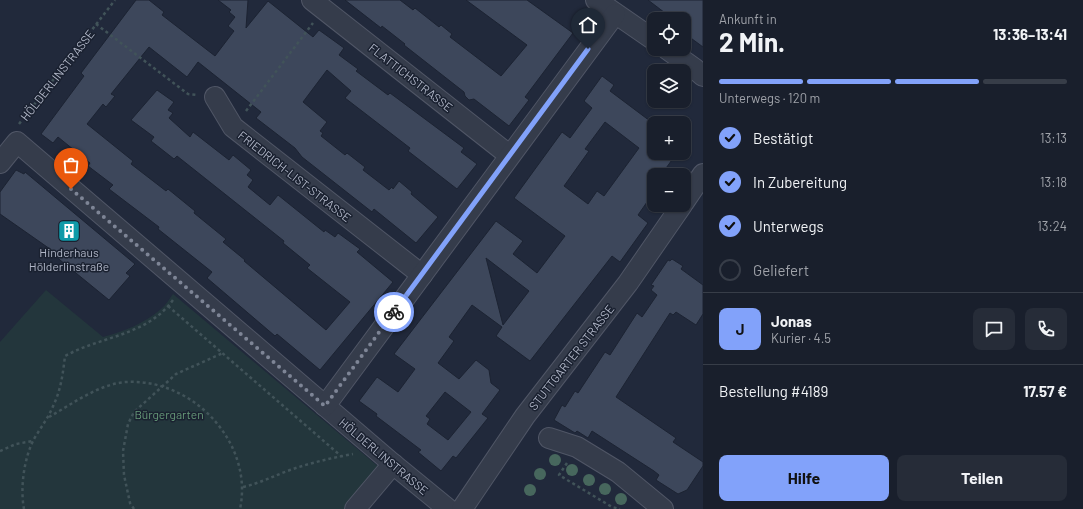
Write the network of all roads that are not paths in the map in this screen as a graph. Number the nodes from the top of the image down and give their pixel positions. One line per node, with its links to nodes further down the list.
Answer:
1 (596, 0): 3 (street)
2 (318, 4): 8 (street, FLATTICHSTRASSE)
3 (615, 14): 4 (street); 8 (street)
4 (647, 35)
5 (676, 56): 6 (street)
6 (703, 76)
7 (215, 97): 13 (street, FRIEDRICH-LIST-STRASSE)
8 (509, 155): 13 (street)
9 (0, 163): 14 (street, HÖLDERLINSTRASSE)
10 (703, 174): 11 (street)
11 (691, 192)
12 (677, 212): 19 (street, STUTTGARTER STRASSE)
13 (422, 275): 14 (street)
14 (325, 406): 16 (street, HÖLDERLINSTRASSE)
15 (549, 438): 20 (street)
16 (393, 464): 17 (street); 18 (street, HÖLDERLINSTRASSE)
17 (355, 509)
18 (448, 509)
19 (462, 509)
20 (663, 509)

